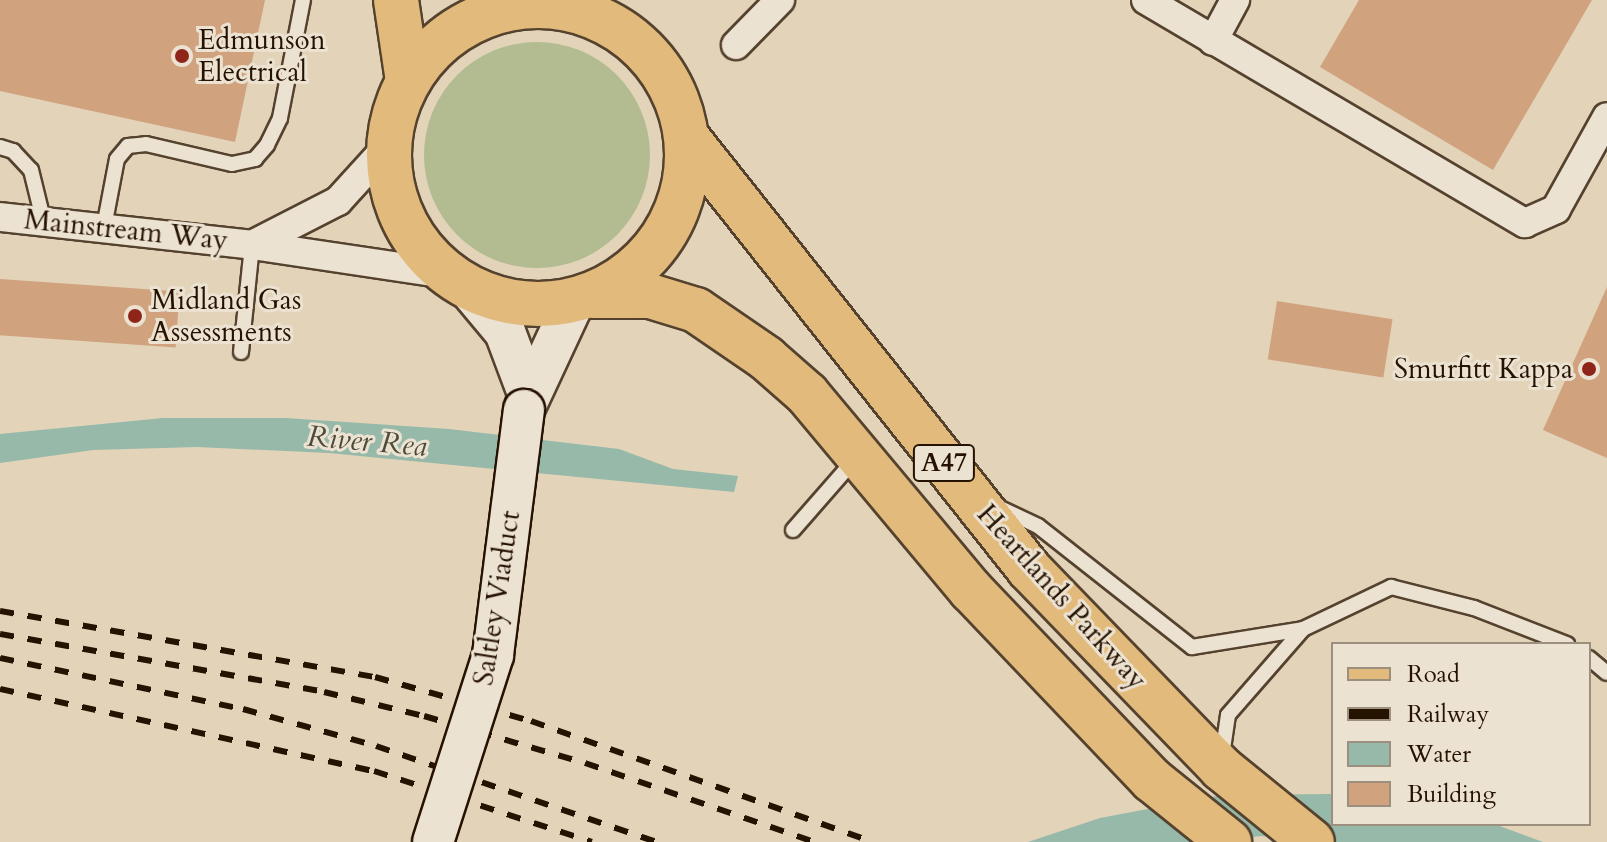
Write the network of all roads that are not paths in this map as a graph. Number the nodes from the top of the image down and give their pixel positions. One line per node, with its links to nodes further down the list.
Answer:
1 (303, 0): 16 (lane)
2 (396, 0): 9 (main road)
3 (780, 0): 8 (street)
4 (1146, 0): 7 (street)
5 (1235, 0): 7 (street)
6 (559, 3): 9 (main road); 11 (main road)
7 (1213, 41): 10 (street)
8 (736, 45)
9 (408, 81): 12 (main road)
10 (1607, 117)
11 (688, 139): 19 (main road); 23 (main road, Heartlands Parkway / A47)
12 (388, 146): 17 (street, Mainstream Way); 18 (main road)
13 (0, 147): 15 (lane)
14 (0, 217): 15 (street, Mainstream Way)
15 (43, 219): 16 (street, Mainstream Way)
16 (104, 227): 17 (street, Mainstream Way)
17 (252, 245): 18 (street, Mainstream Way); 20 (lane)
18 (457, 282): 19 (main road, Heartlands Parkway); 21 (main road, Saltley Viaduct)
19 (584, 299): 21 (main road, Saltley Viaduct); 22 (main road, Heartlands Parkway / A47)
20 (241, 352)
21 (527, 403): 30 (main road, Saltley Viaduct, bridge)
22 (858, 455): 24 (lane); 31 (main road, Heartlands Parkway / A47)
23 (967, 492): 25 (lane); 29 (main road, Heartlands Parkway / A47)
24 (793, 530)
25 (1303, 629): 26 (lane); 29 (lane)
26 (1562, 642)
27 (1591, 660): 28 (lane)
28 (1607, 673)
29 (1221, 768): 32 (main road, Heartlands Parkway / A47)
30 (433, 842)
31 (1229, 842)
32 (1312, 842)

